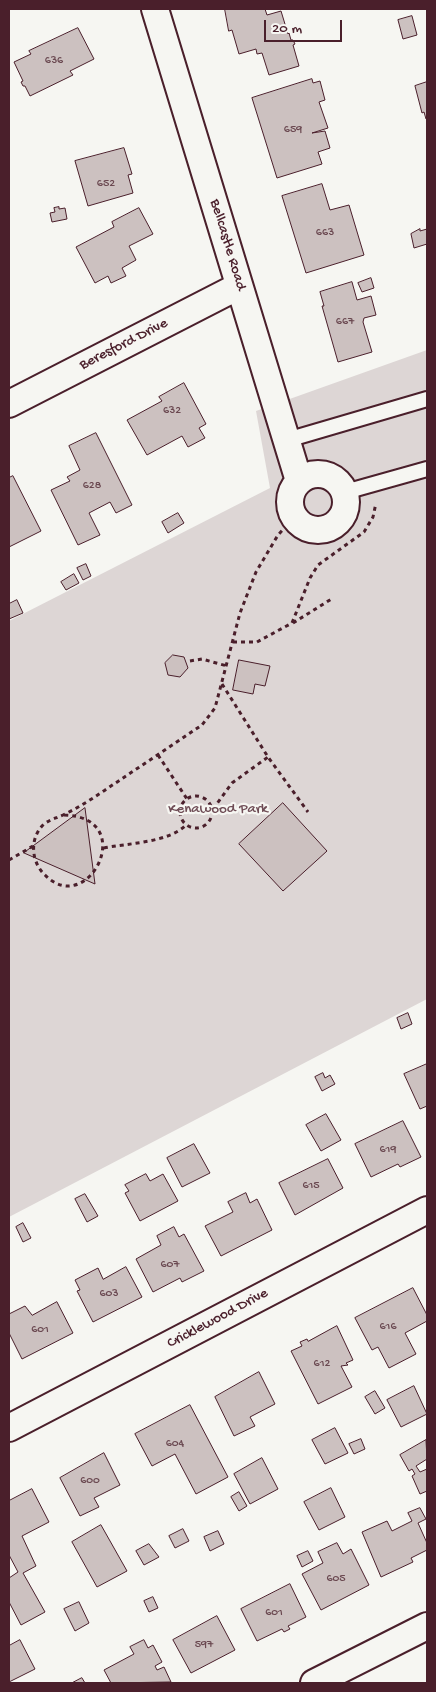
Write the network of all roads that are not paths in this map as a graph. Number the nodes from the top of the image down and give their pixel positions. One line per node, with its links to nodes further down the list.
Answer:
1 (155, 9): 2 (street, Bellcastle Road)
2 (239, 286): 4 (street, Beresford Drive); 5 (street, Bellcastle Road)
3 (427, 398): 5 (lane)
4 (9, 404)
5 (287, 440): 7 (street, Bellcastle Road)
6 (427, 470): 8 (lane)
7 (299, 481): 8 (street); 8 (street)
8 (345, 492)
9 (427, 1210): 10 (street, Cricklewood Drive)
10 (9, 1428)
11 (427, 1626): 12 (street)
12 (314, 1683)

